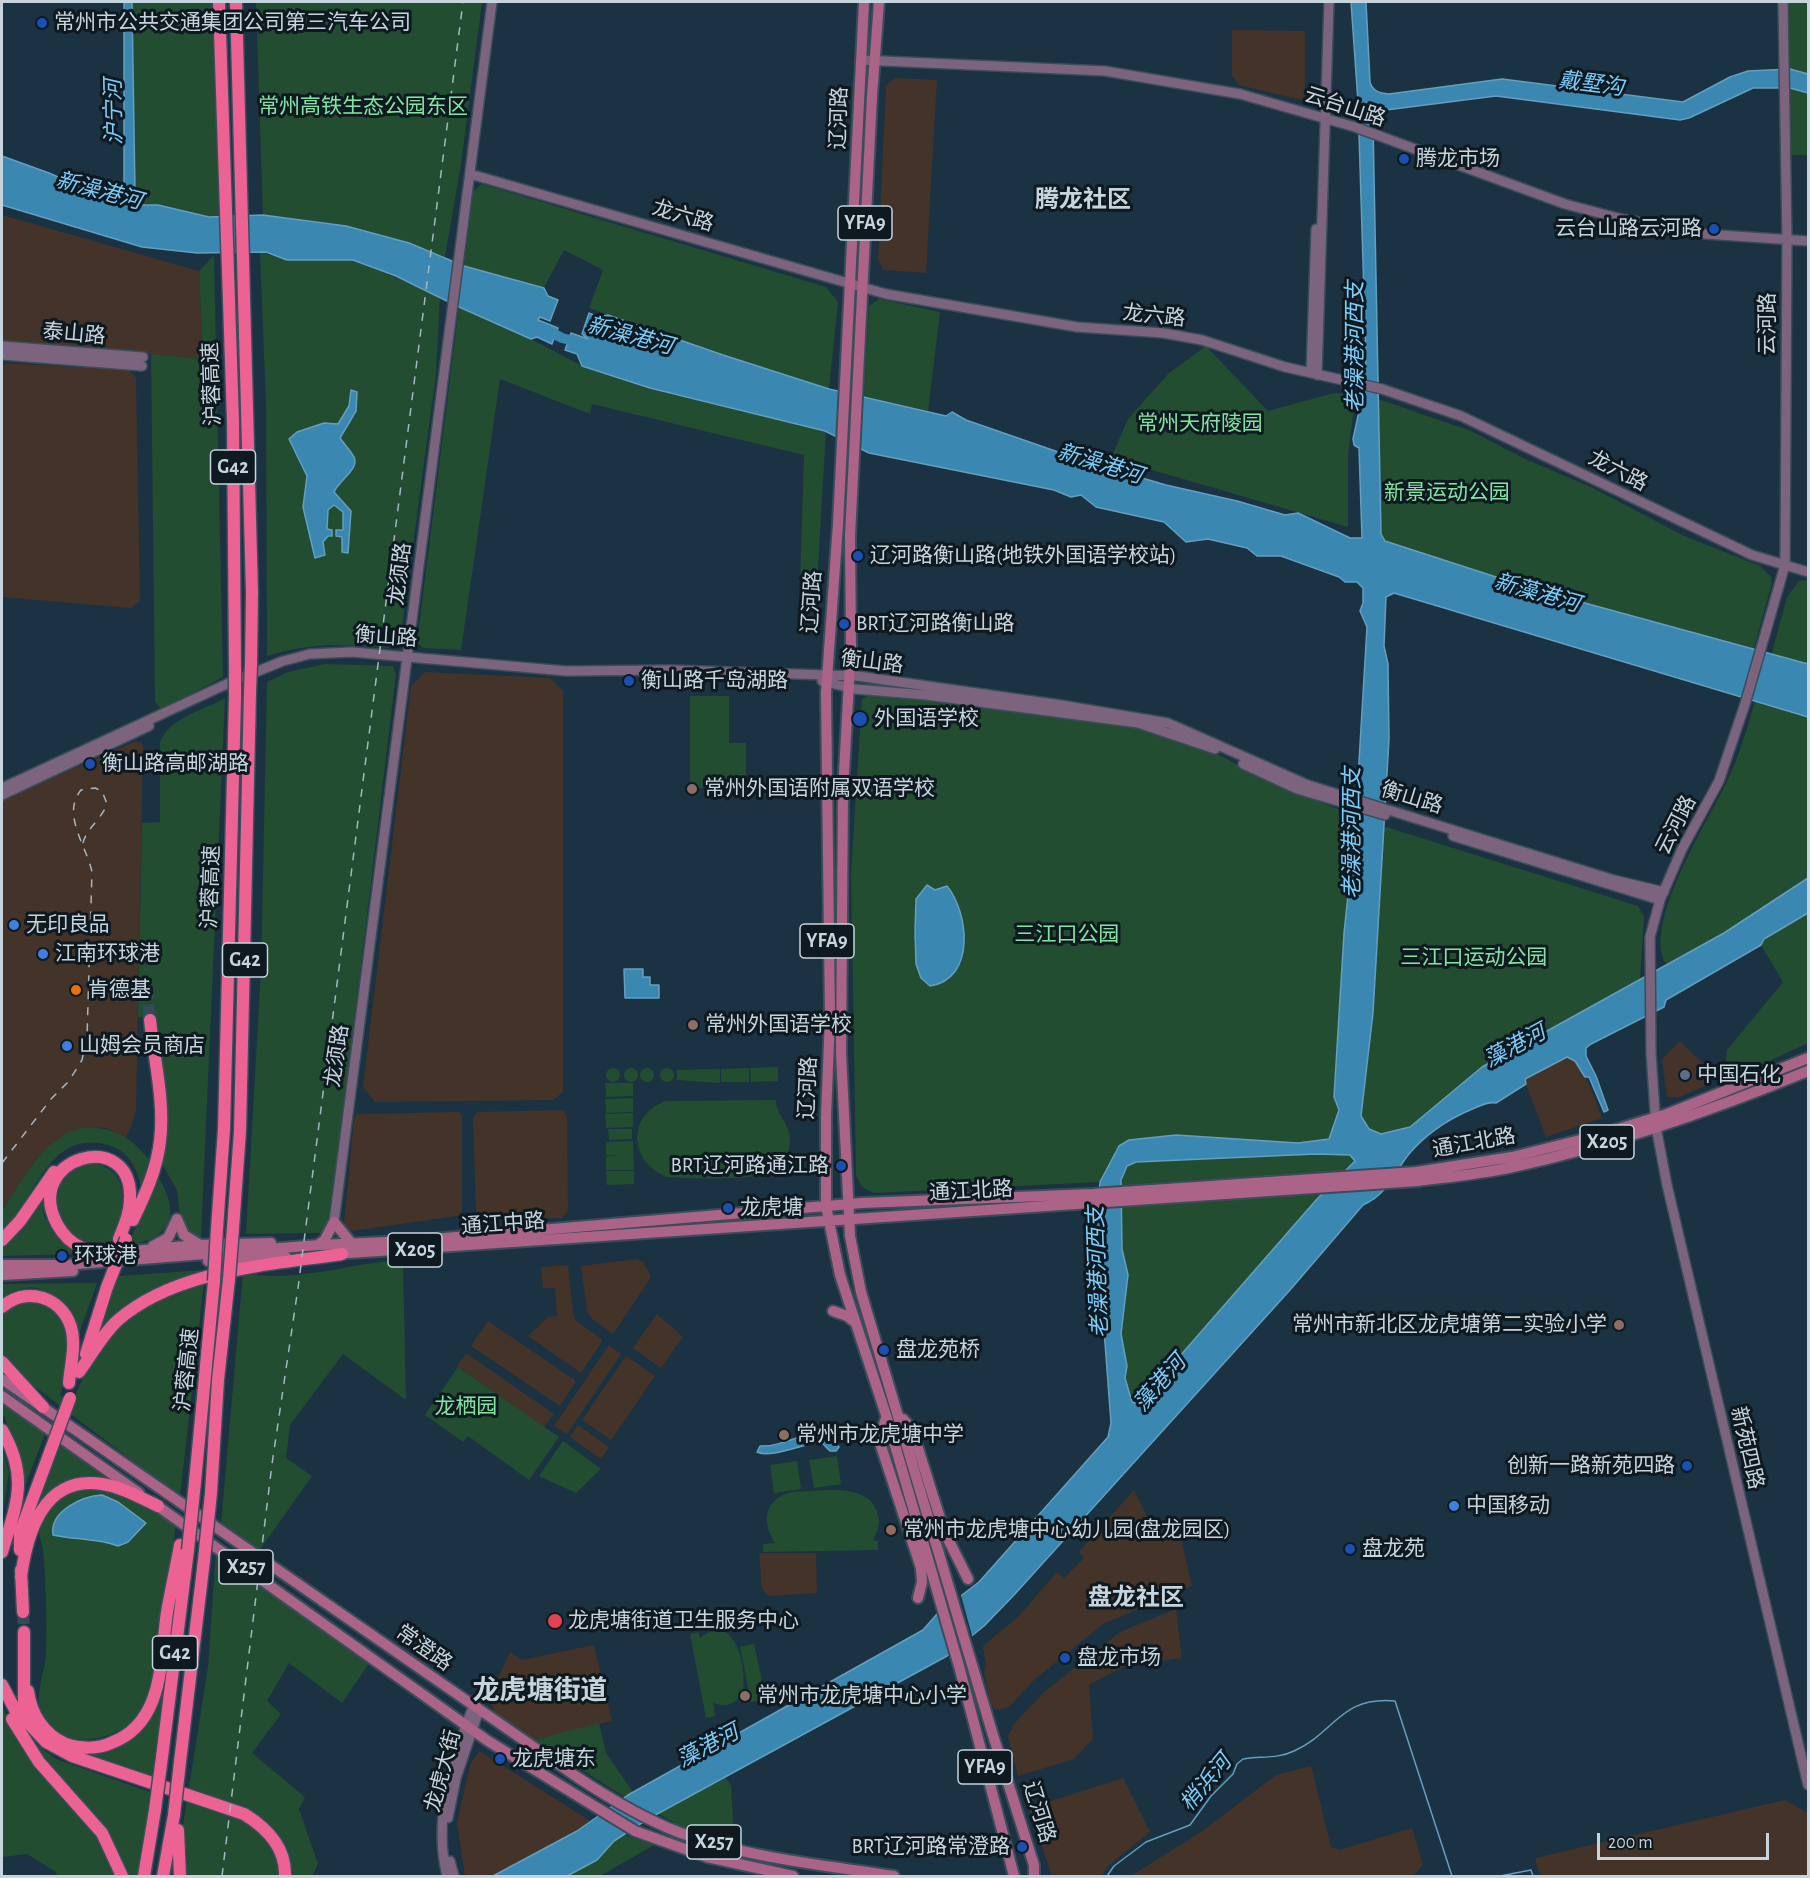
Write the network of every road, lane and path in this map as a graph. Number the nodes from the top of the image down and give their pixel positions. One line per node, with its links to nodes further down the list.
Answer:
1 (219, 2): 66 (highway, 沪蓉高速 / G42, bridge)
2 (236, 2): 79 (highway, 沪蓉高速 / G42, bridge)
3 (492, 2): 12 (street, 龙须路)
4 (864, 2): 9 (main road, 辽河路 / YFA9)
5 (879, 2): 10 (main road, 辽河路 / YFA9)
6 (1323, 2): 11 (street)
7 (1329, 2): 11 (street)
8 (1783, 2): 13 (street, 云河路)
9 (861, 60): 10 (street, 云台山路); 15 (main road, 辽河路 / YFA9)
10 (874, 62): 11 (street, 云台山路); 16 (main road, 辽河路 / YFA9)
11 (1324, 117): 13 (street, 云台山路); 19 (street)
12 (470, 174): 15 (street, 龙六路); 22 (street, 龙须路)
13 (1787, 240): 14 (street, 云台山路); 20 (street, 云河路)
14 (1809, 241)
15 (850, 285): 16 (street, 龙六路); 23 (main road, 辽河路 / YFA9)
16 (862, 288): 19 (street, 龙六路); 24 (main road, 辽河路 / YFA9)
17 (2, 346): 18 (street, 泰山路)
18 (2, 355)
19 (1314, 374): 20 (street, 龙六路)
20 (1785, 565): 21 (street, 龙六路); 27 (street, 云河路)
21 (1809, 572)
22 (407, 658): 23 (street, 衡山路); 25 (street, 衡山路); 26 (street, 衡山路); 39 (street, 龙须路)
23 (826, 678): 24 (street, 衡山路); 35 (main road, 辽河路 / YFA9)
24 (848, 681): 27 (street, 衡山路); 34 (main road, 辽河路 / YFA9)
25 (2, 788)
26 (2, 795)
27 (1662, 896): 31 (street, 云河路)
28 (150, 1020): 37 (highway)
29 (1809, 1058): 31 (main road, 通江北路 / X205)
30 (1809, 1071): 31 (main road, 通江北路 / X205)
31 (1656, 1123): 32 (main road, 通江北路 / X205); 32 (main road, 通江北路 / X205); 78 (street, 新苑四路)
32 (1131, 1196): 33 (main road)
33 (1094, 1198): 34 (main road, 通江北路); 36 (main road, 通江北路)
34 (848, 1204): 35 (main road, 通江北路); 36 (main road, YFA9)
35 (826, 1206): 38 (main road, YFA9); 42 (main road, 通江中路 / X205)
36 (849, 1219): 38 (main road, 通江北路); 61 (main road, YFA9)
37 (133, 1220): 40 (highway); 41 (highway)
38 (828, 1221): 47 (main road, 通江中路 / X205); 52 (main road, YFA9)
39 (334, 1222): 42 (main road); 44 (main road)
40 (122, 1239): 46 (highway); 51 (highway)
41 (2, 1240)
42 (352, 1244): 44 (main road, 通江中路 / X205)
43 (201, 1245): 44 (main road); 45 (main road); 45 (main road)
44 (319, 1245): 49 (main road, 通江中路 / X205)
45 (143, 1249): 46 (main road)
46 (115, 1253): 49 (main road)
47 (342, 1254): 50 (main road, 通江中路 / X205); 56 (highway)
48 (2, 1264): 49 (main road, 通江中路 / X205)
49 (28, 1264)
50 (2, 1275)
51 (104, 1287): 56 (highway); 58 (highway)
52 (846, 1293): 54 (main road, YFA9); 54 (main road)
53 (2, 1307): 58 (highway)
54 (856, 1323): 62 (main road, YFA9)
55 (2, 1362): 60 (highway)
56 (79, 1372): 58 (highway)
57 (2, 1379): 60 (main road, 常澄路 / X257)
58 (68, 1392): 64 (highway)
59 (2, 1396): 65 (main road, 常澄路 / X257)
60 (43, 1407): 76 (main road, 常澄路 / X257)
61 (900, 1415): 69 (main road); 92 (main road, 辽河路 / YFA9)
62 (886, 1418): 70 (main road); 81 (main road, 辽河路 / YFA9)
63 (2, 1430): 67 (highway)
64 (43, 1460): 67 (highway); 68 (highway)
65 (159, 1506): 68 (highway); 77 (main road, 常澄路 / X257)
66 (184, 1547): 73 (highway); 84 (highway, G42, bridge)
67 (2, 1553)
68 (21, 1577): 71 (highway)
69 (968, 1579)
70 (918, 1598)
71 (23, 1612)
72 (24, 1632): 73 (highway)
73 (24, 1653): 88 (highway)
74 (2, 1685): 87 (highway)
75 (2, 1690): 83 (highway)
76 (477, 1707): 77 (street, 龙虎大街); 80 (main road, 常澄路 / X257)
77 (470, 1726): 82 (main road, 常澄路 / X257); 89 (street, 龙虎大街); 90 (street, 龙虎大街)
78 (1808, 1786)
79 (176, 1816): 85 (highway, 沪蓉高速 / G42); 86 (highway)
80 (780, 1858): 82 (street); 91 (main road, 常澄路)
81 (1013, 1874)
82 (781, 1875)
83 (122, 1876)
84 (144, 1876)
85 (164, 1876)
86 (180, 1876)
87 (280, 1876)
88 (285, 1876)
89 (447, 1876)
90 (454, 1876)
91 (894, 1876)
92 (1034, 1876)

